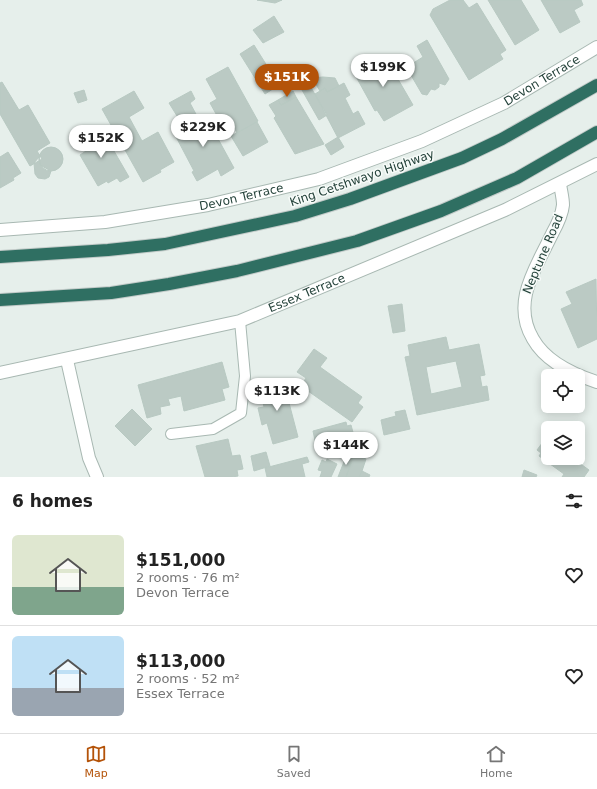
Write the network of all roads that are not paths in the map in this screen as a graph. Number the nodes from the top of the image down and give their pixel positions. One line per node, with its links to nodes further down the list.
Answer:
1 (597, 47): 6 (street, Devon Terrace)
2 (597, 84): 7 (highway, King Cetshwayo Highway)
3 (597, 132): 8 (highway)
4 (597, 164): 5 (street, Essex Terrace)
5 (560, 184): 9 (street, Essex Terrace); 12 (street, Neptune Road)
6 (0, 230)
7 (0, 257)
8 (0, 300)
9 (240, 321): 10 (street, Essex Terrace); 13 (lane)
10 (67, 360): 11 (street, Essex Terrace); 14 (street)
11 (0, 373)
12 (597, 382)
13 (171, 434)
14 (97, 477)

